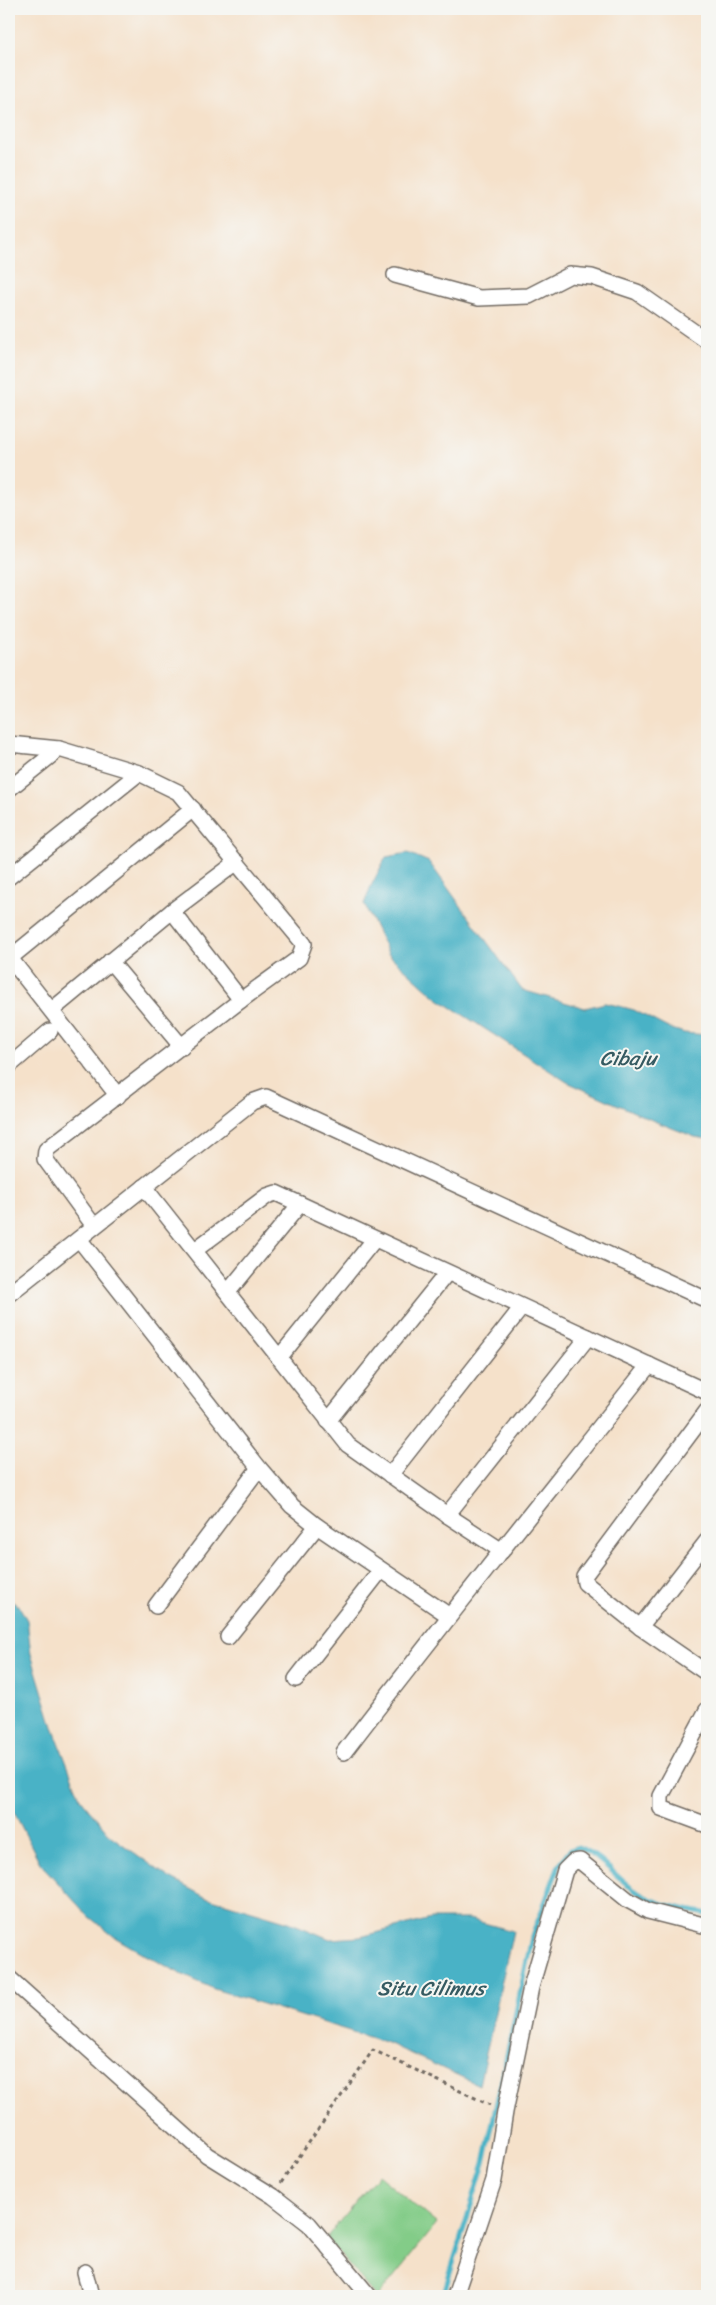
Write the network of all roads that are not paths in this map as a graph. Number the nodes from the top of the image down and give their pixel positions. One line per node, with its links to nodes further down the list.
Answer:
1 (395, 275): 2 (street)
2 (707, 341)
3 (9, 744): 4 (street)
4 (59, 749): 5 (street); 6 (street)
5 (139, 773): 7 (street); 9 (street)
6 (9, 789)
7 (193, 809): 8 (street); 11 (street)
8 (236, 862): 10 (street); 13 (street)
9 (9, 877)
10 (172, 911): 12 (street); 13 (street)
11 (10, 958): 14 (street)
12 (110, 961): 14 (street); 16 (street)
13 (240, 1000): 16 (street)
14 (52, 1010): 18 (street)
15 (50, 1031): 17 (street)
16 (182, 1047): 18 (street)
17 (9, 1066)
18 (118, 1096): 21 (street)
19 (144, 1187): 21 (street); 24 (street); 28 (street)
20 (300, 1204): 23 (street); 24 (street); 26 (street)
21 (94, 1226): 22 (street)
22 (78, 1240): 27 (street); 36 (street)
23 (374, 1240): 25 (street); 31 (street)
24 (195, 1250): 26 (street)
25 (447, 1273): 29 (street); 35 (street)
26 (228, 1292): 31 (street)
27 (9, 1294)
28 (707, 1300)
29 (522, 1307): 30 (street); 37 (street)
30 (588, 1337): 32 (street); 38 (street)
31 (279, 1358): 35 (street)
32 (649, 1365): 33 (street); 41 (street)
33 (707, 1392)
34 (707, 1411): 45 (street)
35 (328, 1421): 37 (street)
36 (259, 1468): 39 (street); 43 (street)
37 (390, 1476): 38 (street)
38 (447, 1515): 41 (street)
39 (317, 1526): 42 (street); 46 (street)
40 (707, 1541): 45 (street)
41 (502, 1551): 44 (street)
42 (381, 1570): 44 (street); 48 (street)
43 (156, 1606)
44 (448, 1615): 51 (street)
45 (640, 1627): 47 (street)
46 (228, 1637)
47 (707, 1672)
48 (296, 1679)
49 (707, 1710): 50 (street)
50 (701, 1737): 52 (street)
51 (344, 1752)
52 (707, 1825)
53 (707, 1926): 58 (street)
54 (9, 1978): 57 (street)
55 (85, 2272): 56 (street)
56 (91, 2296)
57 (369, 2296)
58 (455, 2296)

